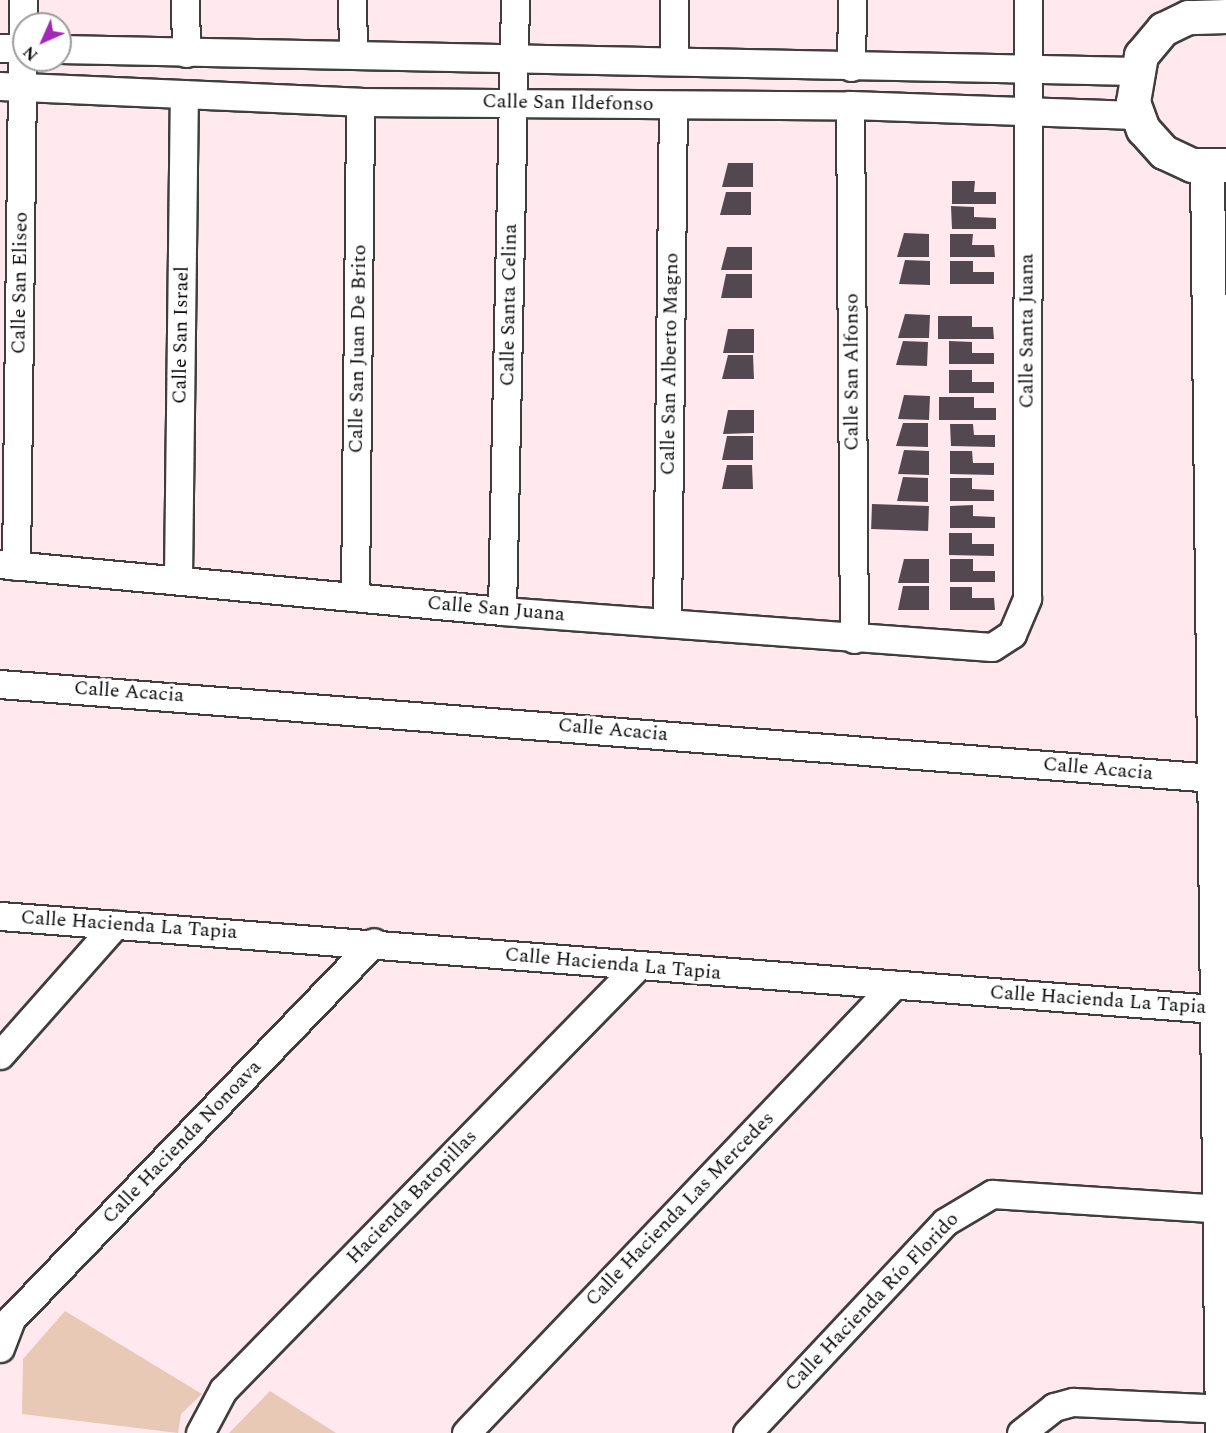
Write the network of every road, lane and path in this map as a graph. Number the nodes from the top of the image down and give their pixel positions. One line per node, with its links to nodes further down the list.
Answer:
1 (186, 0): 10 (street)
2 (352, 0): 11 (street)
3 (515, 0): 12 (street, Calle Santa Celina)
4 (674, 0): 13 (street)
5 (852, 0): 14 (street)
6 (1028, 0): 17 (street, Calle Santa Juana)
7 (1188, 9): 8 (street); 15 (street)
8 (1226, 16)
9 (72, 49): 10 (street)
10 (186, 52): 11 (street)
11 (352, 54): 12 (street)
12 (515, 58): 13 (street); 20 (street, Calle Santa Celina)
13 (674, 62): 14 (street)
14 (851, 68): 17 (street)
15 (1135, 71): 17 (street); 25 (street)
16 (17, 72): 18 (street, Calle San Eliseo)
17 (1028, 73): 24 (street, Calle Santa Juana)
18 (12, 87): 19 (street, Calle San Ildefonso); 27 (street, Calle San Eliseo)
19 (184, 94): 21 (street, Calle San Ildefonso); 28 (street, Calle San Israel)
20 (514, 101): 21 (street, Calle San Ildefonso); 22 (street, Calle San Ildefonso); 30 (street, Calle Santa Celina)
21 (360, 102): 29 (street, Calle San Juan De Brito)
22 (673, 105): 23 (street, Calle San Ildefonso); 31 (street, Calle San Alberto Magno)
23 (850, 105): 24 (street, Calle San Ildefonso); 32 (street, Calle San Alfonso)
24 (1028, 109): 25 (street, Calle San Ildefonso); 33 (street, Calle Santa Juana)
25 (1136, 115): 26 (street)
26 (1217, 166): 35 (street)
27 (8, 565): 28 (street, Calle San Juana)
28 (178, 577): 29 (street, Calle San Juana)
29 (355, 595): 30 (street, Calle San Juana)
30 (502, 611): 31 (street, Calle San Juana)
31 (667, 623): 32 (street, Calle San Juana)
32 (854, 639): 33 (street, Calle San Juana)
33 (992, 647)
34 (0, 684): 35 (street, Calle Acacia)
35 (1218, 778): 41 (street)
36 (0, 916): 37 (street, Calle Hacienda La Tapia)
37 (115, 925): 38 (street, Calle Hacienda La Tapia); 42 (street)
38 (375, 942): 39 (street, Calle Hacienda La Tapia); 44 (street, Calle Hacienda Nonoava)
39 (636, 968): 40 (street, Calle Hacienda La Tapia); 47 (street, Hacienda Batopillas)
40 (894, 985): 41 (street, Calle Hacienda La Tapia); 48 (street, Calle Hacienda Las Mercedes)
41 (1220, 1009): 43 (street)
42 (0, 1055)
43 (1222, 1209): 46 (street); 49 (street, Calle Hacienda Río Florido)
44 (6, 1319): 45 (street, Calle Hacienda Nonoava)
45 (0, 1348)
46 (1223, 1417): 50 (street)
47 (200, 1433)
48 (466, 1433)
49 (747, 1433)
50 (1021, 1433)

